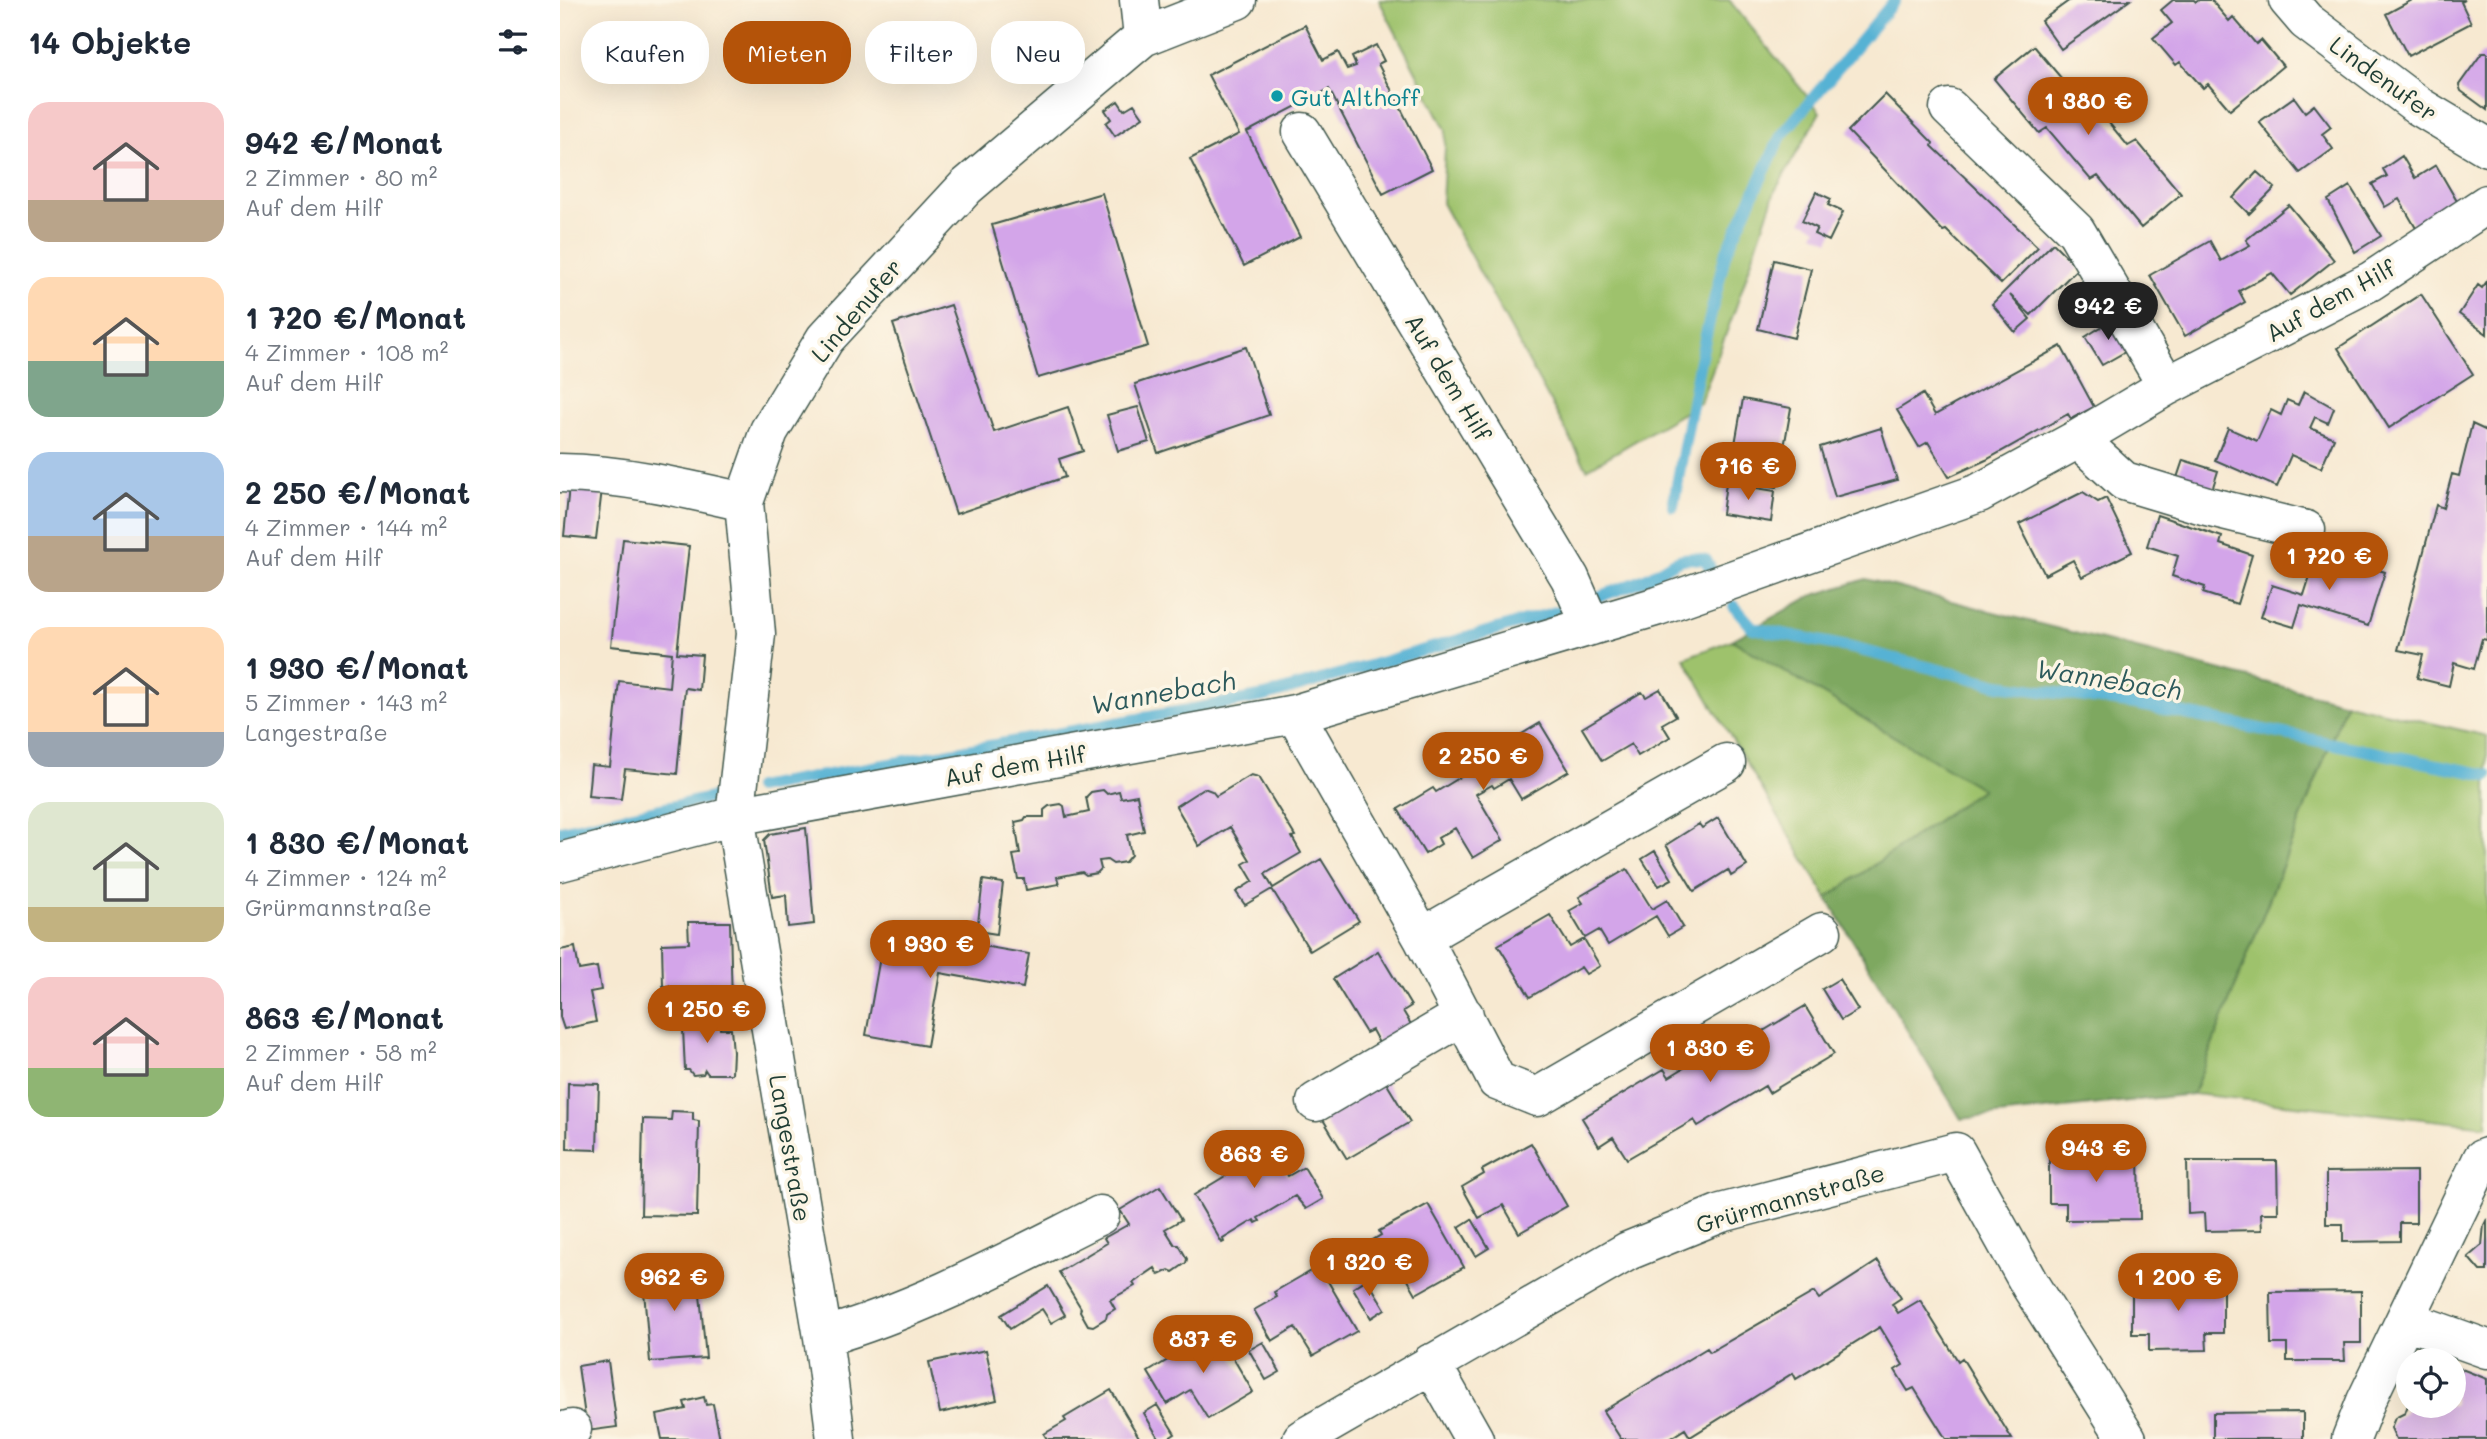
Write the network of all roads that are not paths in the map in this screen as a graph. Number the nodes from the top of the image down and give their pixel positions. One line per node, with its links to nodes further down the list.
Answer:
1 (1237, 0): 3 (street, Lindenufer)
2 (2287, 0): 6 (street, Lindenufer)
3 (1141, 18): 11 (street, Lindenufer)
4 (1949, 108): 8 (street)
5 (1302, 132): 13 (street, Auf dem Hilf)
6 (2487, 147)
7 (2487, 204): 8 (street, Auf dem Hilf)
8 (2167, 386): 9 (street, Auf dem Hilf)
9 (2078, 439): 12 (street); 13 (street, Auf dem Hilf)
10 (560, 473): 11 (street)
11 (744, 502): 16 (street, Lindenufer)
12 (2306, 530)
13 (1581, 604): 14 (street, Auf dem Hilf)
14 (1295, 714): 16 (street, Auf dem Hilf); 19 (street)
15 (1727, 763): 19 (street)
16 (735, 816): 17 (street, Auf dem Hilf); 25 (street, Langestraße)
17 (560, 862)
18 (1822, 932): 20 (street)
19 (1422, 937): 20 (street)
20 (1464, 1015): 21 (street)
21 (1316, 1102)
22 (2487, 1157): 24 (street)
23 (1100, 1215): 25 (street)
24 (2406, 1320): 26 (street); 32 (street)
25 (823, 1337): 28 (street, Langestraße)
26 (2487, 1349)
27 (1431, 1363): 29 (street, Grürmannstraße); 30 (street); 31 (street, Grürmannstraße)
28 (836, 1439)
29 (1302, 1439)
30 (1474, 1439)
31 (2127, 1439)
32 (2351, 1439)

